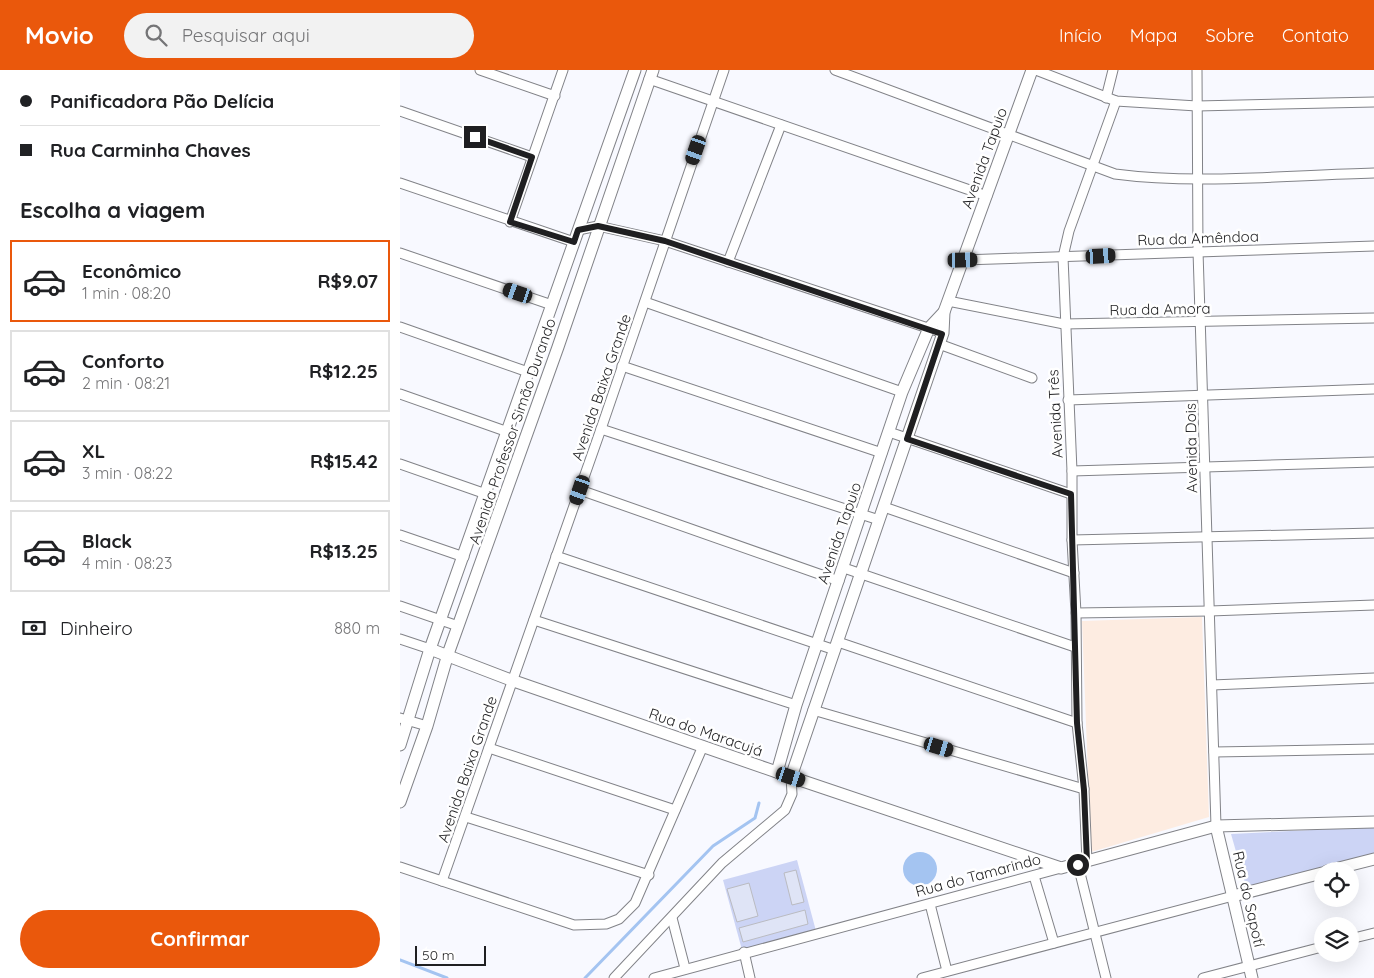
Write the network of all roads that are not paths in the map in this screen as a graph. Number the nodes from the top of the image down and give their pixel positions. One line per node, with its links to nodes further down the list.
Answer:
1 (480, 70): 11 (street)
2 (564, 70): 11 (street)
3 (634, 70): 10 (street, Avenida Professor Simão Durando)
4 (724, 70): 15 (street, Avenida Baixa Grande)
5 (835, 70): 20 (street)
6 (1034, 70): 12 (street); 20 (street, Avenida Tapuio)
7 (1113, 70): 12 (street)
8 (1197, 70): 17 (street, Avenida Dois)
9 (651, 75): 13 (street, Avenida Professor Simão Durando); 15 (street)
10 (626, 94): 13 (street); 29 (street, Avenida Professor Simão Durando)
11 (555, 96): 21 (street)
12 (1106, 98): 14 (street)
13 (642, 100): 28 (street, Avenida Professor Simão Durando)
14 (1116, 101): 17 (street); 22 (street, Avenida Três)
15 (713, 102): 19 (street); 30 (street, Avenida Baixa Grande)
16 (1374, 102): 17 (street)
17 (1197, 106): 24 (street, Avenida Dois)
18 (400, 111): 21 (street)
19 (781, 124): 26 (street); 37 (street)
20 (1009, 134): 22 (street); 26 (street, Avenida Tapuio)
21 (532, 157): 27 (street)
22 (1092, 167): 24 (street); 35 (street, Avenida Três)
23 (1374, 173): 24 (street)
24 (1198, 178): 33 (street, Avenida Dois)
25 (400, 183): 27 (street)
26 (986, 196): 36 (street, Avenida Tapuio)
27 (510, 222): 31 (street)
28 (598, 226): 29 (street); 30 (street); 48 (street, Avenida Professor Simão Durando)
29 (578, 230): 31 (street, Avenida Professor Simão Durando)
30 (665, 241): 37 (street); 38 (street, Avenida Baixa Grande)
31 (574, 242): 39 (street, Avenida Professor Simão Durando)
32 (1374, 246): 33 (street, Rua da Amêndoa)
33 (1198, 251): 35 (street, Rua da Amêndoa); 42 (street, Avenida Dois)
34 (400, 253): 39 (street)
35 (1063, 257): 36 (street, Rua da Amêndoa); 43 (street, Avenida Três)
36 (963, 260): 40 (street, Avenida Tapuio)
37 (728, 262): 45 (street)
38 (645, 302): 49 (street, Avenida Baixa Grande); 53 (street)
39 (552, 305): 47 (street, Avenida Professor Simão Durando)
40 (946, 306): 43 (street, Rua da Amora); 45 (street, Avenida Tapuio); 46 (street, Avenida Tapuio)
41 (1374, 318): 42 (street, Rua da Amora)
42 (1202, 322): 43 (street, Rua da Amora); 55 (street, Avenida Dois)
43 (1064, 324): 56 (street, Avenida Três)
44 (400, 327): 50 (street)
45 (929, 328): 46 (street); 53 (street, Avenida Tapuio)
46 (941, 339): 51 (street); 60 (street, Avenida Tapuio)
47 (539, 340): 48 (street); 50 (street, Avenida Professor Simão Durando)
48 (558, 346): 88 (street, Avenida Professor Simão Durando)
49 (622, 366): 57 (street, Avenida Baixa Grande); 61 (street)
50 (528, 372): 58 (street, Avenida Professor Simão Durando)
51 (1032, 378)
52 (1374, 389): 55 (street)
53 (902, 392): 59 (street, Avenida Tapuio)
54 (400, 394): 58 (street)
55 (1203, 395): 56 (street); 64 (street, Avenida Dois)
56 (1068, 400): 65 (street, Avenida Três)
57 (601, 429): 66 (street, Avenida Baixa Grande); 70 (street)
58 (508, 432): 67 (street, Avenida Professor Simão Durando)
59 (889, 432): 60 (street); 61 (street, Avenida Tapuio)
60 (907, 439): 68 (street); 69 (street, Avenida Tapuio)
61 (882, 453): 70 (street, Avenida Tapuio)
62 (1374, 462): 64 (street)
63 (400, 464): 67 (street)
64 (1204, 467): 65 (street); 74 (street, Avenida Dois)
65 (1072, 471): 68 (street, Avenida Três)
66 (580, 490): 76 (street, Avenida Baixa Grande); 81 (street)
67 (486, 494): 77 (street, Avenida Professor Simão Durando)
68 (1071, 494): 75 (street, Avenida Três)
69 (884, 507): 71 (street, Avenida Tapuio); 79 (street)
70 (862, 514): 71 (street); 78 (street, Avenida Tapuio)
71 (878, 520): 80 (street, Avenida Tapuio)
72 (1374, 533): 74 (street)
73 (400, 535): 77 (street)
74 (1207, 537): 75 (street); 84 (street, Avenida Dois)
75 (1072, 540): 79 (street, Avenida Três)
76 (556, 556): 86 (street, Avenida Baixa Grande); 90 (street)
77 (464, 557): 87 (street, Avenida Professor Simão Durando)
78 (844, 568): 80 (street); 81 (street, Avenida Tapuio)
79 (1074, 573): 85 (street, Avenida Três)
80 (860, 574): 91 (street, Avenida Tapuio); 92 (street)
81 (839, 581): 90 (street, Avenida Tapuio)
82 (400, 606): 87 (street)
83 (1374, 606): 84 (street)
84 (1210, 611): 85 (street); 97 (street, Avenida Dois)
85 (1076, 613): 92 (street, Avenida Três)
86 (534, 620): 96 (street, Avenida Baixa Grande); 98 (street)
87 (440, 621): 88 (street); 93 (street, Avenida Professor Simão Durando)
88 (458, 626): 94 (street, Avenida Professor Simão Durando)
89 (400, 639): 93 (street, Rua do Maracujá)
90 (816, 644): 91 (street); 98 (street, Avenida Tapuio)
91 (836, 646): 99 (street, Avenida Tapuio); 101 (street)
92 (1075, 647): 101 (street, Avenida Três)
93 (430, 649): 94 (street, Rua do Maracujá); 100 (street, Avenida Professor Simão Durando)
94 (448, 654): 96 (street, Rua do Maracujá); 102 (street, Avenida Professor Simão Durando)
95 (1374, 678): 97 (street)
96 (512, 680): 104 (street, Rua do Maracujá); 105 (street, Avenida Baixa Grande)
97 (1212, 685): 107 (street, Avenida Dois)
98 (796, 706): 108 (street, Avenida Tapuio)
99 (813, 710): 109 (street, Avenida Tapuio); 110 (street)
100 (404, 719): 102 (street); 103 (street, Avenida Professor Simão Durando)
101 (1077, 723): 110 (street, Avenida Três)
102 (427, 726): 111 (street, Avenida Professor Simão Durando)
103 (400, 746)
104 (702, 746): 108 (street, Rua do Maracujá); 112 (street)
105 (489, 748): 112 (street); 113 (street, Avenida Baixa Grande)
106 (1374, 749): 107 (street)
107 (1214, 752): 115 (street, Avenida Dois)
108 (777, 772): 109 (street, Rua do Maracujá)
109 (791, 777): 120 (street, Rua do Maracujá); 127 (street)
110 (1084, 790): 117 (street, Avenida Três)
111 (401, 795)
112 (675, 810): 122 (street)
113 (466, 817): 122 (street); 124 (street, Avenida Baixa Grande)
114 (1374, 822): 115 (street, Rua do Tamarindo)
115 (1216, 826): 117 (street, Rua do Tamarindo); 125 (street, Rua do Sapotí)
116 (1374, 859): 118 (street)
117 (1083, 863): 120 (street, Rua do Tamarindo); 128 (street, Avenida Três)
118 (1359, 863)
119 (400, 867): 124 (street)
120 (1061, 868): 123 (street, Rua do Tamarindo)
121 (1314, 874): 125 (street)
122 (649, 875): 124 (street)
123 (1034, 876): 126 (street, Rua do Tamarindo); 131 (street)
124 (442, 881)
125 (1232, 896): 128 (street); 136 (street, Rua do Sapotí)
126 (930, 904): 133 (street, Rua do Tamarindo); 135 (street)
127 (672, 918): 134 (street); 137 (street)
128 (1095, 932): 131 (street); 141 (street, Avenida Três)
129 (1374, 933): 130 (street)
130 (1359, 937)
131 (1054, 943): 135 (street)
132 (1314, 950): 136 (street)
133 (744, 952): 134 (street, Rua do Tamarindo); 139 (street)
134 (685, 968): 138 (street, Rua do Tamarindo)
135 (947, 972): 140 (street)
136 (1251, 973): 142 (street)
137 (614, 978)
138 (654, 978)
139 (750, 978)
140 (922, 978)
141 (1106, 978)
142 (1203, 978)

